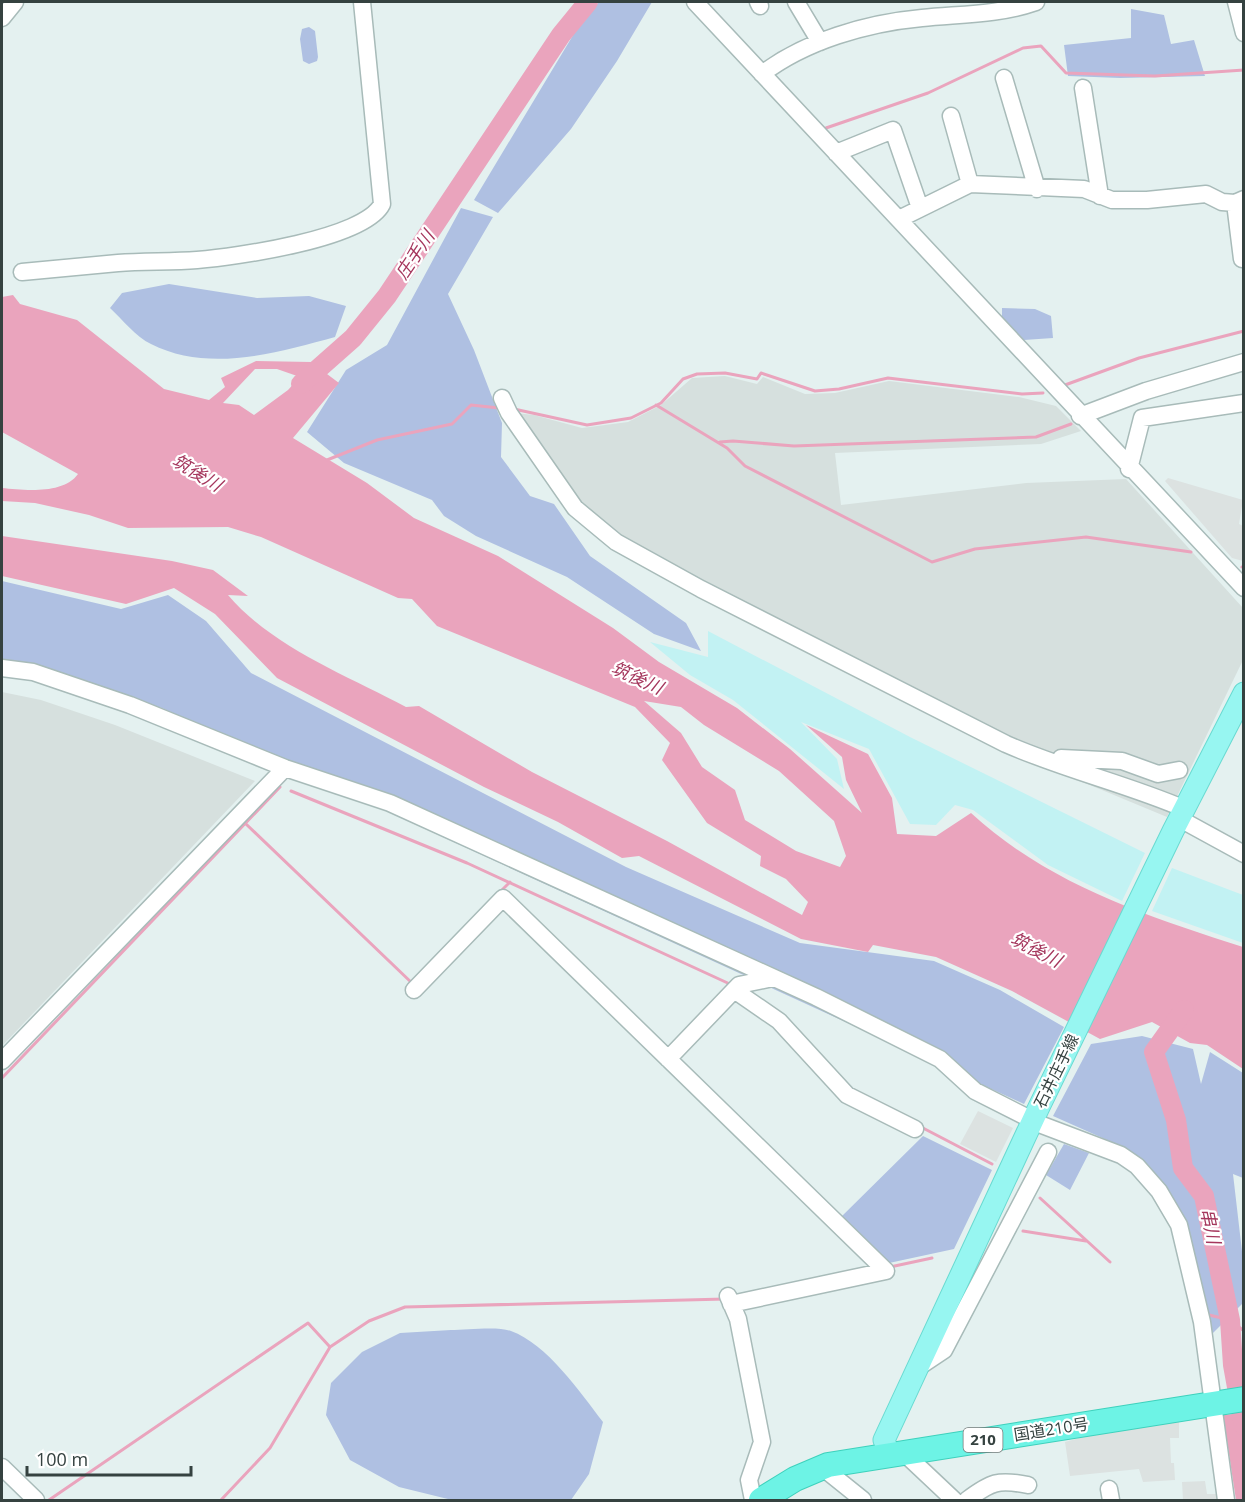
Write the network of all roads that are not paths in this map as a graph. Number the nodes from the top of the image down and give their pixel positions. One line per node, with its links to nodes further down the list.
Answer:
1 (15, 2): 7 (street)
2 (362, 2): 22 (street)
3 (695, 2): 10 (street)
4 (796, 2): 9 (street)
5 (1036, 2): 9 (street)
6 (1236, 2): 8 (street)
7 (2, 18)
8 (1244, 33)
9 (820, 42): 10 (street)
10 (762, 74): 14 (street)
11 (1004, 78): 16 (street)
12 (1083, 88): 17 (street)
13 (951, 116): 15 (street)
14 (836, 153): 19 (street); 20 (street)
15 (970, 184): 16 (street); 19 (street)
16 (1037, 189): 17 (street)
17 (1100, 195): 18 (street)
18 (1239, 201): 21 (street)
19 (920, 208): 20 (street)
20 (899, 219): 27 (street)
21 (1242, 259)
22 (22, 272)
23 (1244, 362): 25 (street)
24 (1244, 403): 25 (street)
25 (1142, 404): 27 (street); 28 (street)
26 (505, 405): 32 (street)
27 (1080, 416): 28 (street)
28 (1129, 469): 29 (street)
29 (1244, 588)
30 (4, 671): 33 (street)
31 (1244, 693): 35 (main road, 石井庄手線)
32 (1037, 757): 34 (street); 35 (street)
33 (285, 768): 37 (street); 41 (street)
34 (1179, 770)
35 (1179, 820): 36 (street); 42 (main road, 石井庄手線)
36 (1244, 854)
37 (773, 978): 38 (street); 42 (street)
38 (736, 987): 40 (street); 43 (street)
39 (414, 990): 40 (street)
40 (668, 1059): 53 (street)
41 (2, 1061)
42 (1036, 1114): 45 (main road, 石井庄手線); 47 (street)
43 (915, 1129)
44 (1048, 1152): 45 (street)
45 (916, 1369): 48 (main road, 石井庄手線)
46 (1244, 1399): 47 (highway, 国道210号 / 210)
47 (1213, 1404): 48 (highway, 国道210号 / 210); 58 (street)
48 (896, 1453): 50 (highway, 国道210号 / 210); 56 (street)
49 (2, 1467): 52 (street)
50 (822, 1467): 54 (highway, 国道210号 / 210); 55 (street)
51 (1028, 1485): 57 (street)
52 (36, 1500)
53 (753, 1500)
54 (761, 1500)
55 (863, 1500)
56 (954, 1500)
57 (967, 1500)
58 (1226, 1500)

